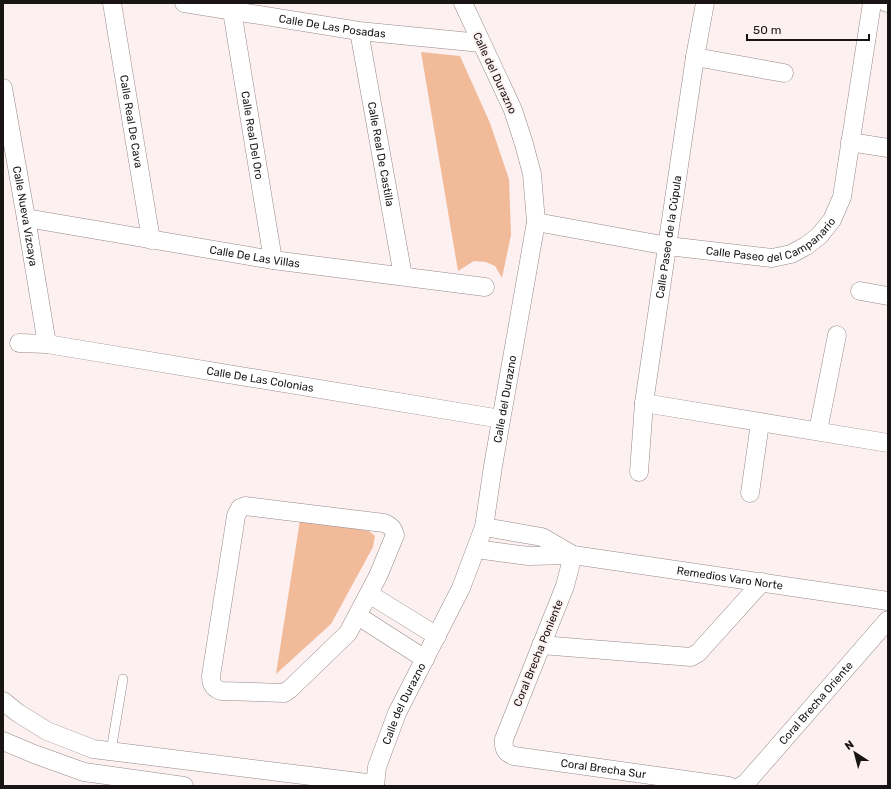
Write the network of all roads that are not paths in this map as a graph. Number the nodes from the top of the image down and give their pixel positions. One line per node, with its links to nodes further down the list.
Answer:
1 (112, 3): 16 (street, Calle Real De Cava)
2 (184, 3): 6 (street, Calle De Las Posadas)
3 (463, 3): 8 (street, Calle del Durazno)
4 (705, 3): 9 (street, Calle Paseo de la Cúpula)
5 (872, 3): 12 (street, Calle Paseo del Campanario)
6 (232, 11): 7 (street, Calle De Las Posadas); 18 (street, Calle Real Del Oro)
7 (359, 31): 8 (street, Calle De Las Posadas); 19 (street, Calle Real De Castilla)
8 (481, 43): 15 (street, Calle del Durazno)
9 (695, 57): 10 (street); 17 (street, Calle Paseo de la Cúpula)
10 (784, 73)
11 (3, 88): 14 (street, Calle Nueva Vizcaya)
12 (850, 142): 13 (street); 17 (street, Calle Paseo del Campanario)
13 (888, 148)
14 (26, 218): 16 (street, Calle De Las Villas); 25 (street, Calle Nueva Vizcaya)
15 (536, 222): 17 (street, Calle Paseo del Campanario); 27 (street, Calle del Durazno)
16 (151, 240): 18 (street, Calle De Las Villas)
17 (668, 246): 26 (street, Calle Paseo de la Cúpula)
18 (272, 260): 19 (street, Calle De Las Villas)
19 (402, 276): 20 (street, Calle De Las Villas)
20 (485, 288)
21 (860, 291): 22 (street)
22 (888, 296)
23 (837, 335): 29 (street)
24 (19, 343): 25 (street, Calle De Las Colonias)
25 (47, 344): 27 (street, Calle De Las Colonias)
26 (644, 403): 28 (street); 31 (street, Calle Paseo de la Cúpula)
27 (501, 419): 33 (street, Calle del Durazno)
28 (760, 423): 29 (street); 32 (street)
29 (818, 431): 30 (street)
30 (888, 443)
31 (639, 472)
32 (750, 493)
33 (484, 527): 34 (street, Calle del Durazno); 35 (street, Remedios Varo Norte)
34 (476, 549): 35 (street, Remedios Varo Norte); 41 (street, Calle del Durazno)
35 (573, 554): 36 (street, Remedios Varo Norte); 42 (street, Coral Brecha Poniente)
36 (762, 582): 38 (street, Remedios Varo Norte); 42 (street)
37 (369, 594): 39 (street); 39 (street); 41 (street)
38 (888, 601)
39 (358, 616): 43 (street)
40 (888, 620): 51 (street, Coral Brecha Oriente)
41 (437, 636): 43 (street, Calle del Durazno)
42 (541, 645): 47 (street, Coral Brecha Poniente)
43 (425, 659): 49 (street, Calle del Durazno)
44 (123, 678): 48 (lane)
45 (3, 701): 48 (street)
46 (3, 741): 50 (street)
47 (505, 750): 51 (street, Coral Brecha Sur)
48 (111, 751): 49 (street)
49 (375, 785)
50 (184, 786)
51 (738, 786)

